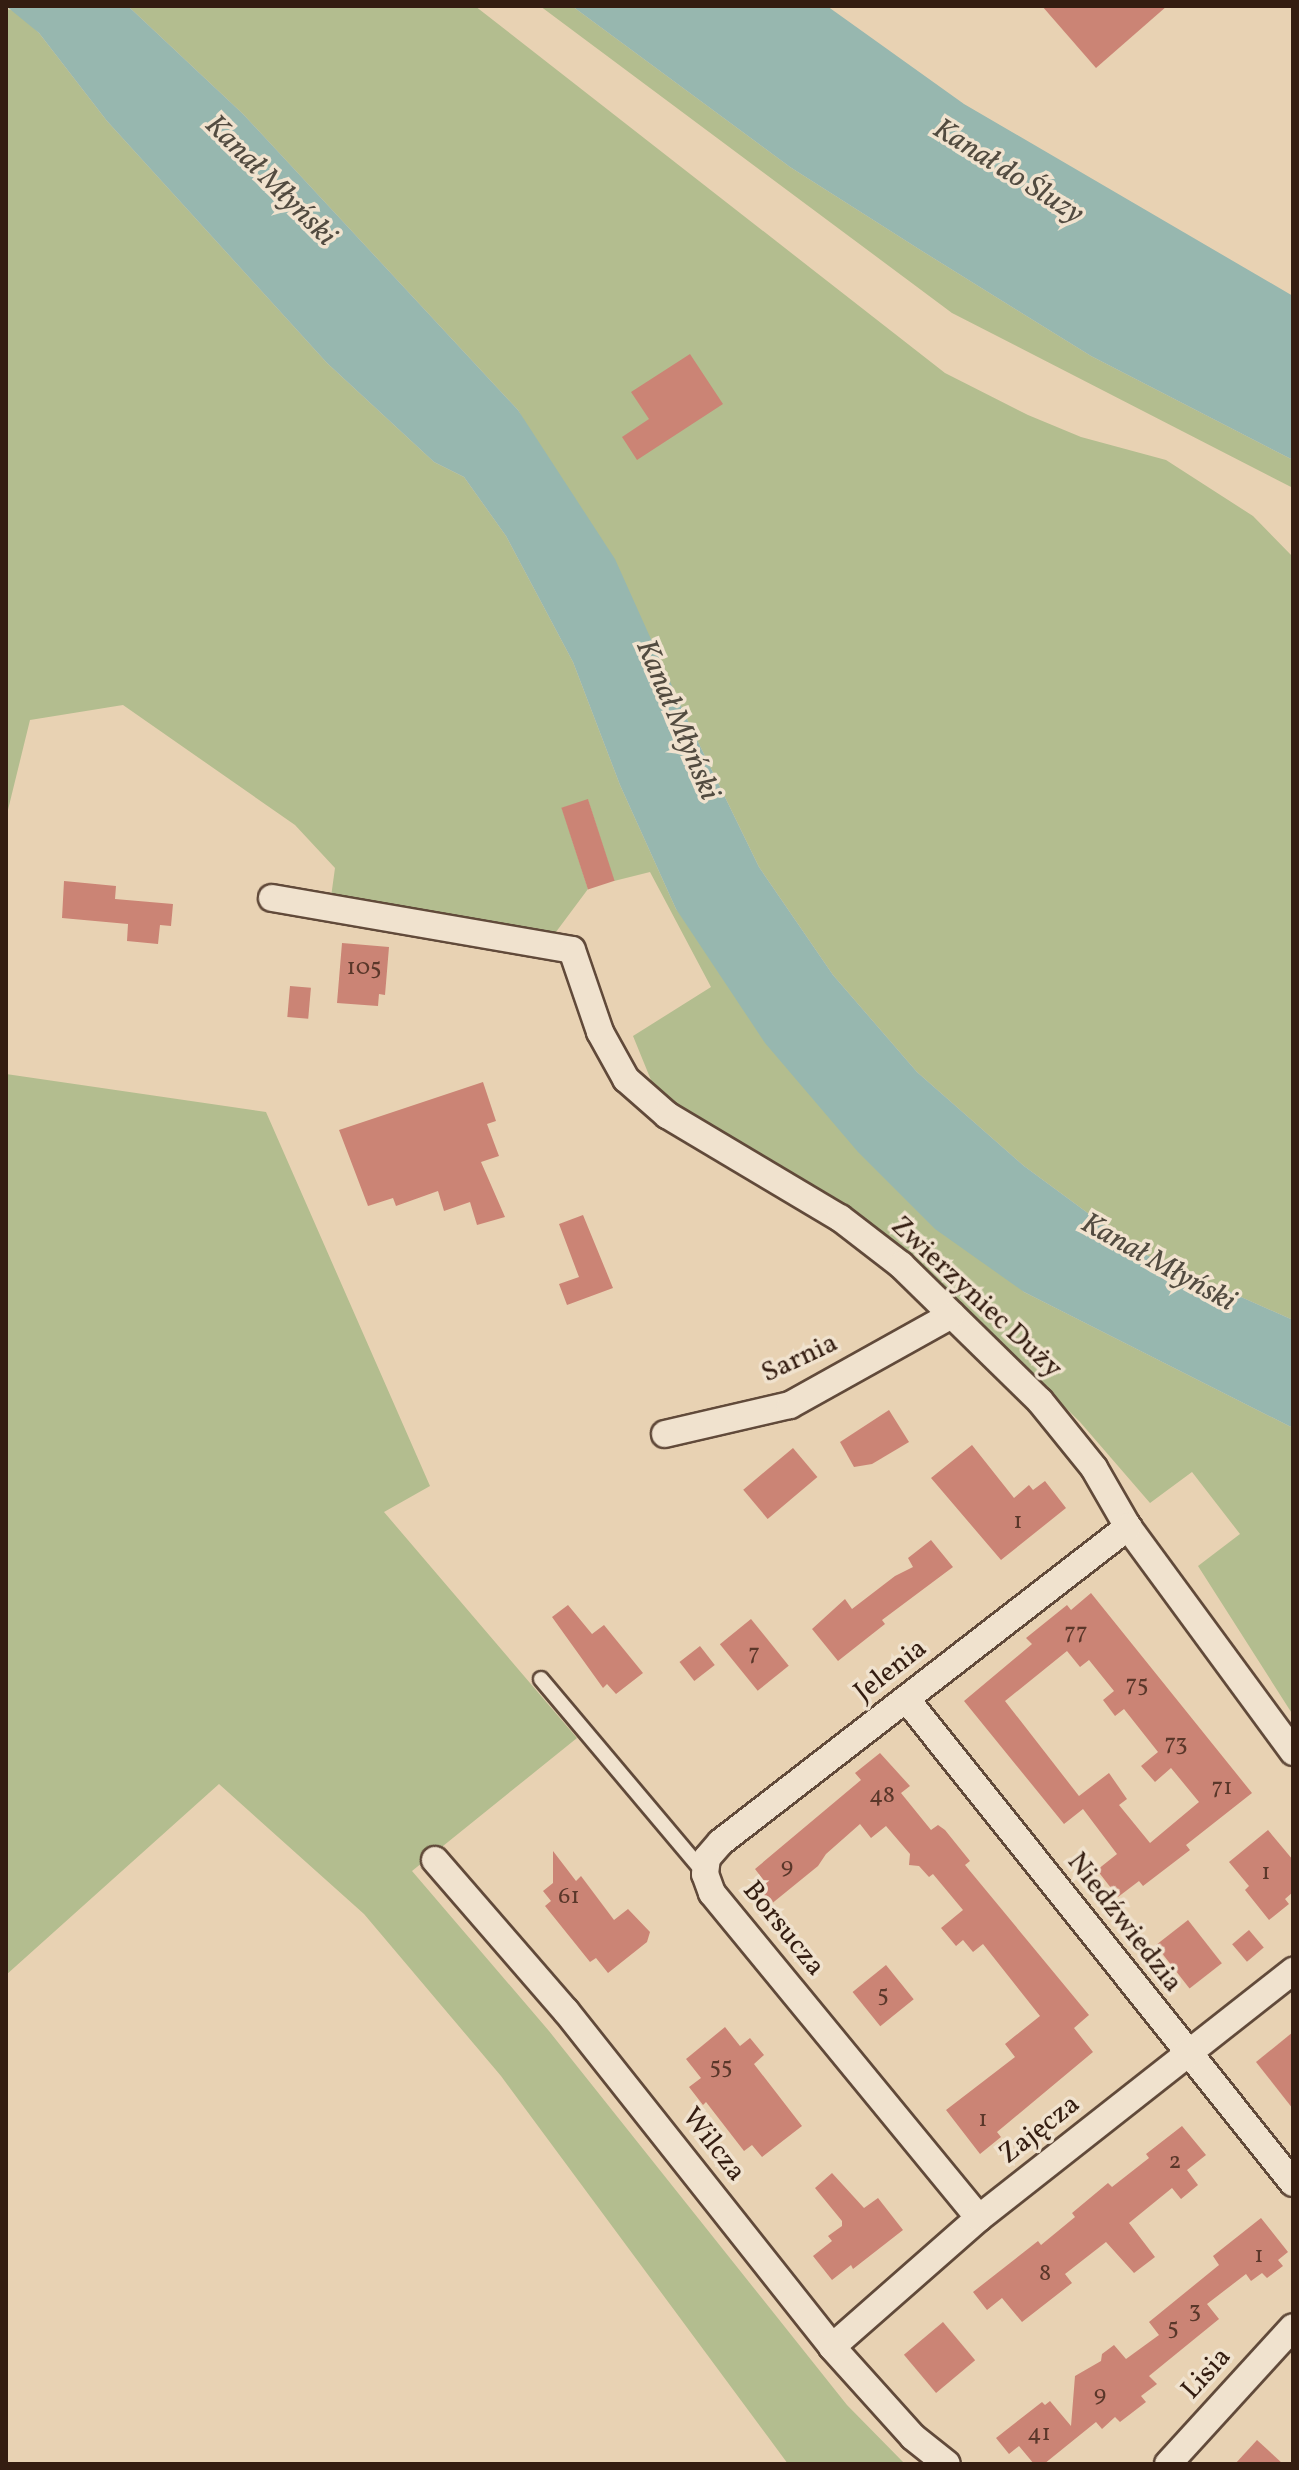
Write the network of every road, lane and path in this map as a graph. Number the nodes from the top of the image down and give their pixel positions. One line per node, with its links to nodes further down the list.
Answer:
1 (272, 898): 2 (street, Zwierzyniec Duży)
2 (952, 1315): 3 (street, Sarnia); 4 (street, Zwierzyniec Duży)
3 (665, 1434)
4 (1128, 1527): 6 (street, Jelenia); 7 (street, Zwierzyniec Duży)
5 (541, 1679): 9 (lane, Borsucza)
6 (907, 1700): 9 (street, Jelenia); 11 (street, Niedźwiedzia)
7 (1293, 1752)
8 (435, 1860): 15 (street, Wilcza)
9 (705, 1874): 13 (street, Borsucza)
10 (1293, 1971): 11 (street, Zajęcza)
11 (1188, 2055): 12 (street, Niedźwiedzia); 13 (street, Zajęcza)
12 (1293, 2183)
13 (979, 2218): 15 (street, Zajęcza)
14 (1293, 2327): 17 (street, Lisia)
15 (832, 2347): 16 (street, Wilcza)
16 (947, 2464)
17 (1168, 2464)

